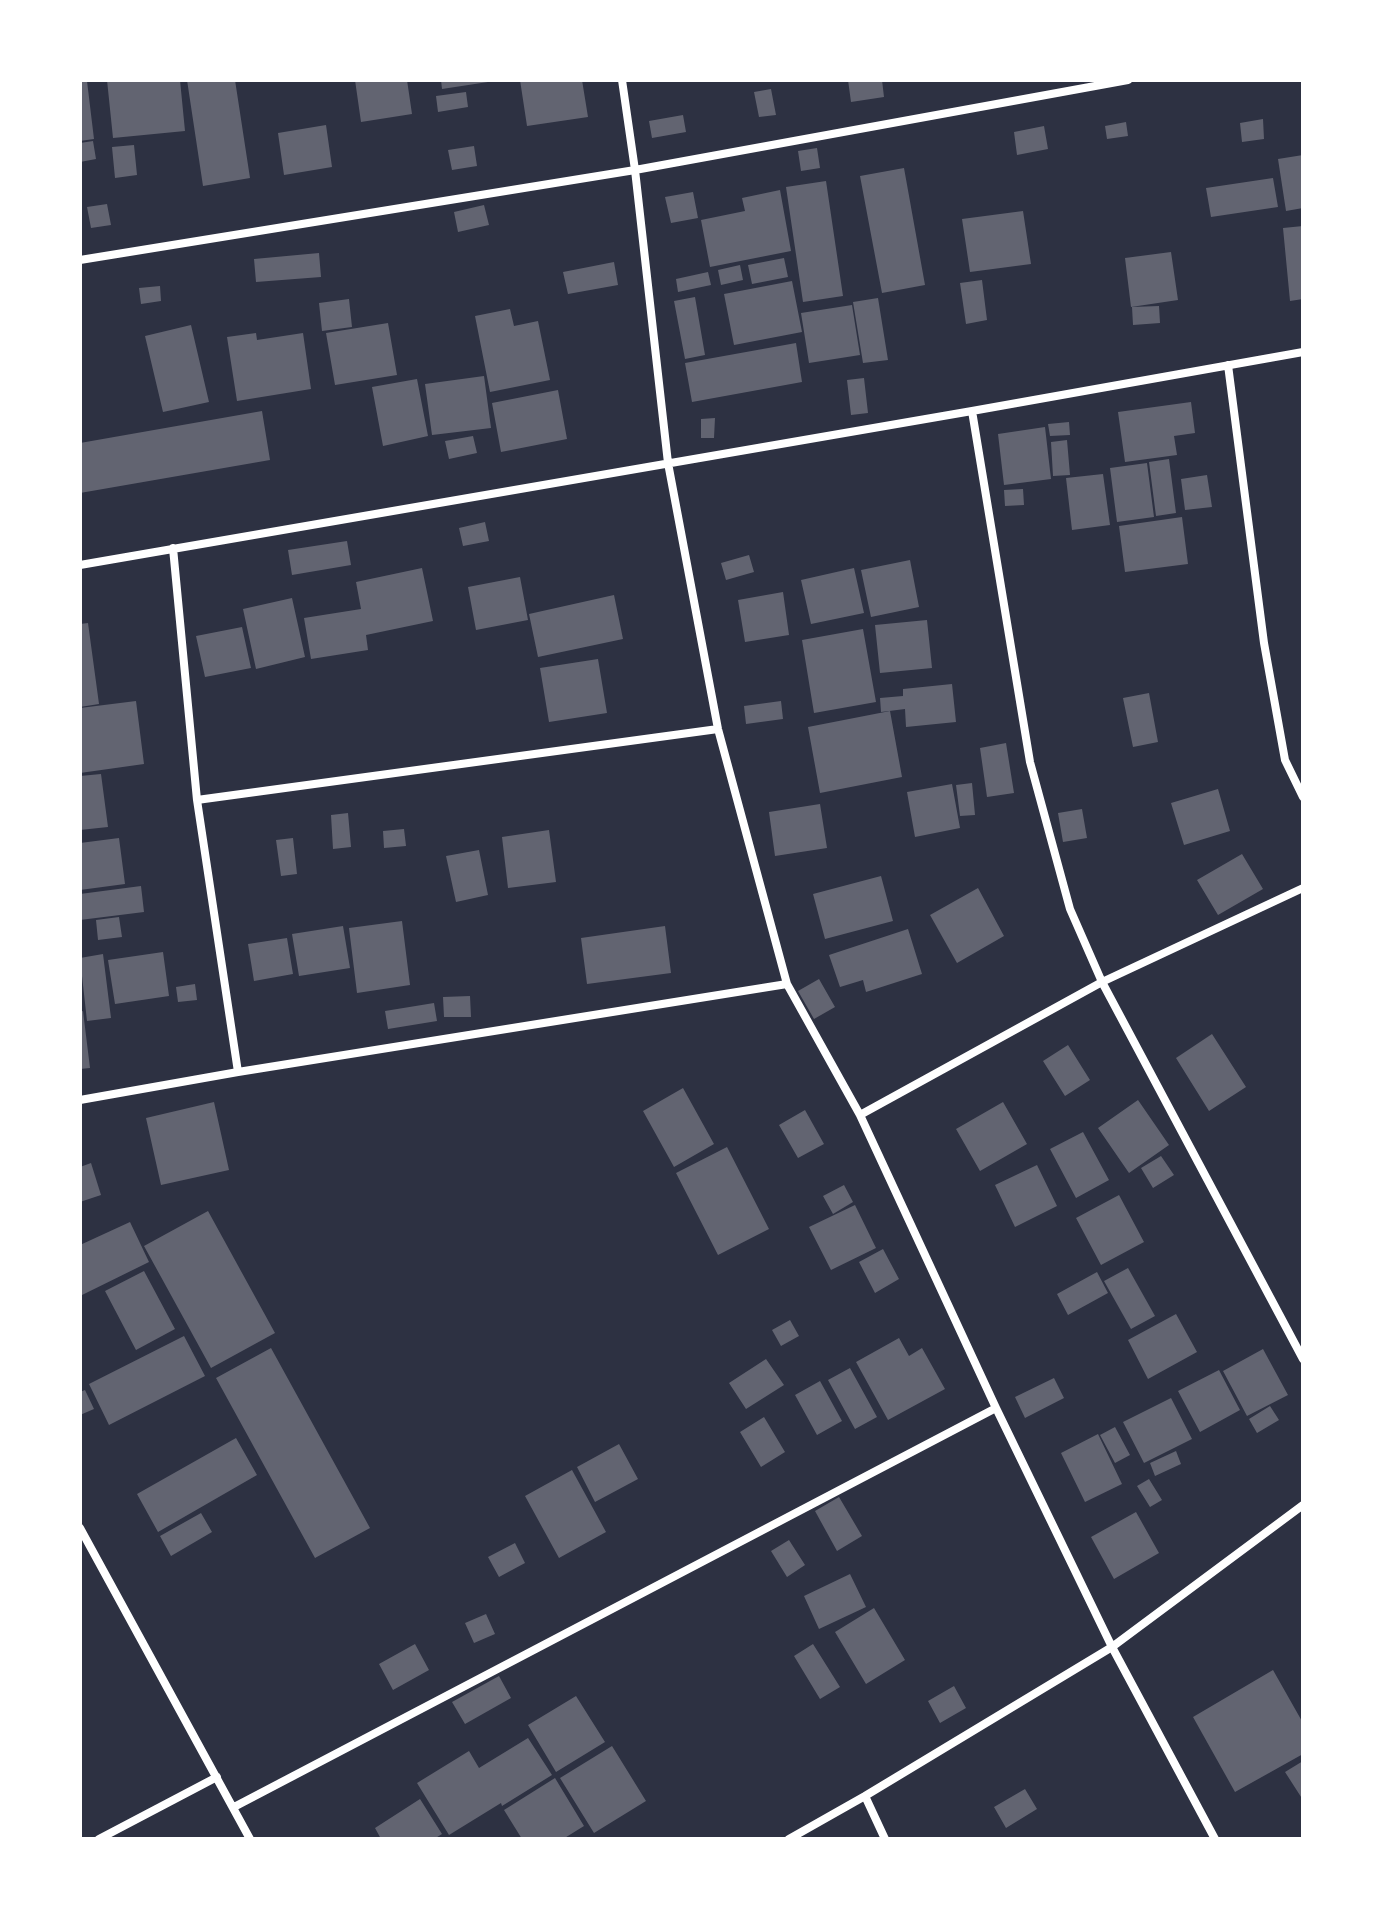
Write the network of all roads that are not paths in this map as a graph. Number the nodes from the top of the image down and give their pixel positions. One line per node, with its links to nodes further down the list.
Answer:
1 (622, 80): 3 (street)
2 (1128, 80): 3 (street)
3 (635, 170): 4 (street); 8 (street)
4 (80, 260)
5 (1303, 352): 6 (street)
6 (1228, 365): 7 (street); 12 (street)
7 (972, 411): 8 (street); 15 (street)
8 (668, 463): 9 (street); 11 (street)
9 (173, 548): 10 (street); 13 (street)
10 (80, 565)
11 (718, 729): 13 (street); 16 (street)
12 (1303, 797)
13 (197, 800): 17 (street)
14 (1303, 888): 15 (street)
15 (1102, 982): 19 (street); 20 (street)
16 (787, 984): 17 (street); 19 (street)
17 (238, 1072): 18 (street)
18 (80, 1100)
19 (860, 1115): 21 (street)
20 (1303, 1359)
21 (996, 1408): 24 (street); 27 (street)
22 (1303, 1505): 24 (street)
23 (81, 1531): 25 (street)
24 (1112, 1647): 26 (street); 32 (street)
25 (217, 1777): 27 (street); 28 (street)
26 (865, 1796): 30 (street); 31 (street)
27 (234, 1807): 29 (street)
28 (99, 1839)
29 (250, 1839)
30 (789, 1839)
31 (885, 1839)
32 (1215, 1839)

